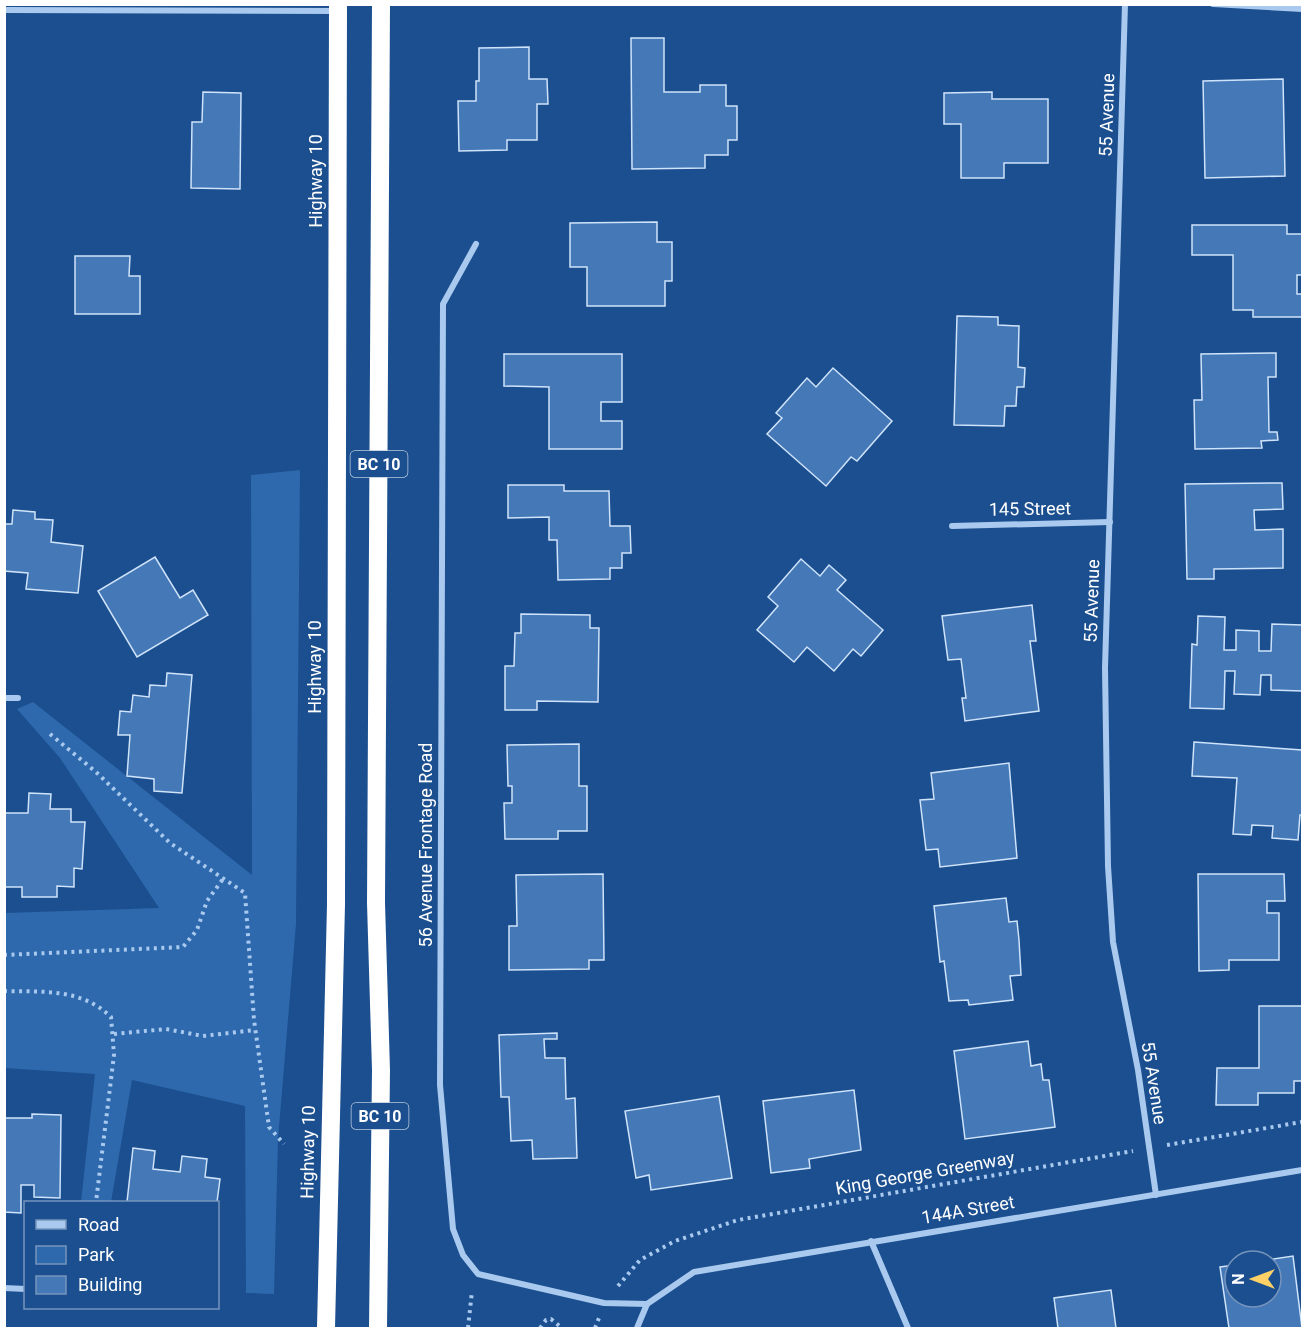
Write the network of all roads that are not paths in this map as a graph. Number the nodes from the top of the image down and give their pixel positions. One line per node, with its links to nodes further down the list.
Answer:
1 (381, 4): 19 (highway, BC 10)
2 (1125, 4): 8 (street, 55 Avenue)
3 (1214, 4): 4 (street)
4 (1302, 7)
5 (338, 8): 6 (street); 18 (highway, Highway 10 / BC 10)
6 (4, 10)
7 (476, 244): 17 (street, 56 Avenue Frontage Road)
8 (1110, 522): 9 (street, 145 Street); 13 (street, 55 Avenue)
9 (952, 526)
10 (4, 698): 11 (street)
11 (18, 698)
12 (1302, 1170): 13 (street, 144A Street)
13 (1156, 1195): 14 (street, 144A Street)
14 (871, 1242): 17 (street, 144A Street); 21 (street)
15 (4, 1288): 16 (street)
16 (24, 1289)
17 (647, 1304): 20 (street)
18 (326, 1329)
19 (378, 1329)
20 (638, 1329)
21 (908, 1329)

